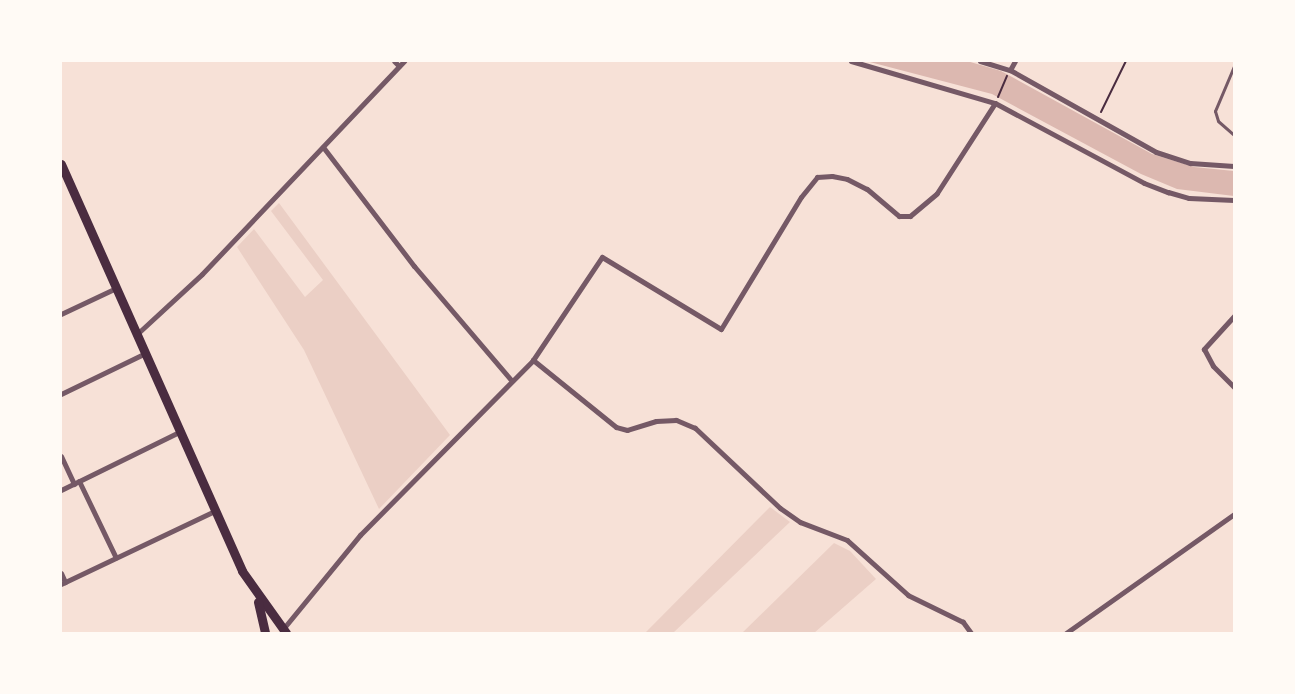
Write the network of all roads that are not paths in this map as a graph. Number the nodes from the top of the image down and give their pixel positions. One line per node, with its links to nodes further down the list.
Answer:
1 (394, 61): 6 (street)
2 (404, 61): 6 (street)
3 (851, 61): 9 (street)
4 (980, 61): 8 (street)
5 (1015, 61): 8 (street)
6 (399, 66): 11 (street)
7 (1234, 66): 10 (lane)
8 (1010, 70): 13 (street)
9 (995, 103): 14 (street); 20 (street)
10 (1234, 135)
11 (323, 147): 18 (street); 21 (street)
12 (61, 164): 15 (main road)
13 (1234, 166)
14 (1234, 200)
15 (117, 288): 16 (street); 18 (main road)
16 (61, 314)
17 (1234, 316): 22 (street)
18 (137, 334): 19 (main road)
19 (146, 353): 23 (street); 24 (main road)
20 (533, 360): 21 (street); 36 (street)
21 (511, 380): 34 (street)
22 (1234, 387)
23 (61, 394)
24 (179, 432): 26 (street); 28 (main road)
25 (61, 456): 26 (street)
26 (77, 482): 27 (street); 30 (street)
27 (61, 490)
28 (214, 511): 30 (street); 33 (main road)
29 (1234, 514): 37 (street)
30 (116, 558): 32 (street)
31 (61, 573): 32 (street)
32 (63, 583)
33 (256, 594): 34 (main road); 35 (main road)
34 (285, 631)
35 (265, 633)
36 (971, 633)
37 (1066, 633)

